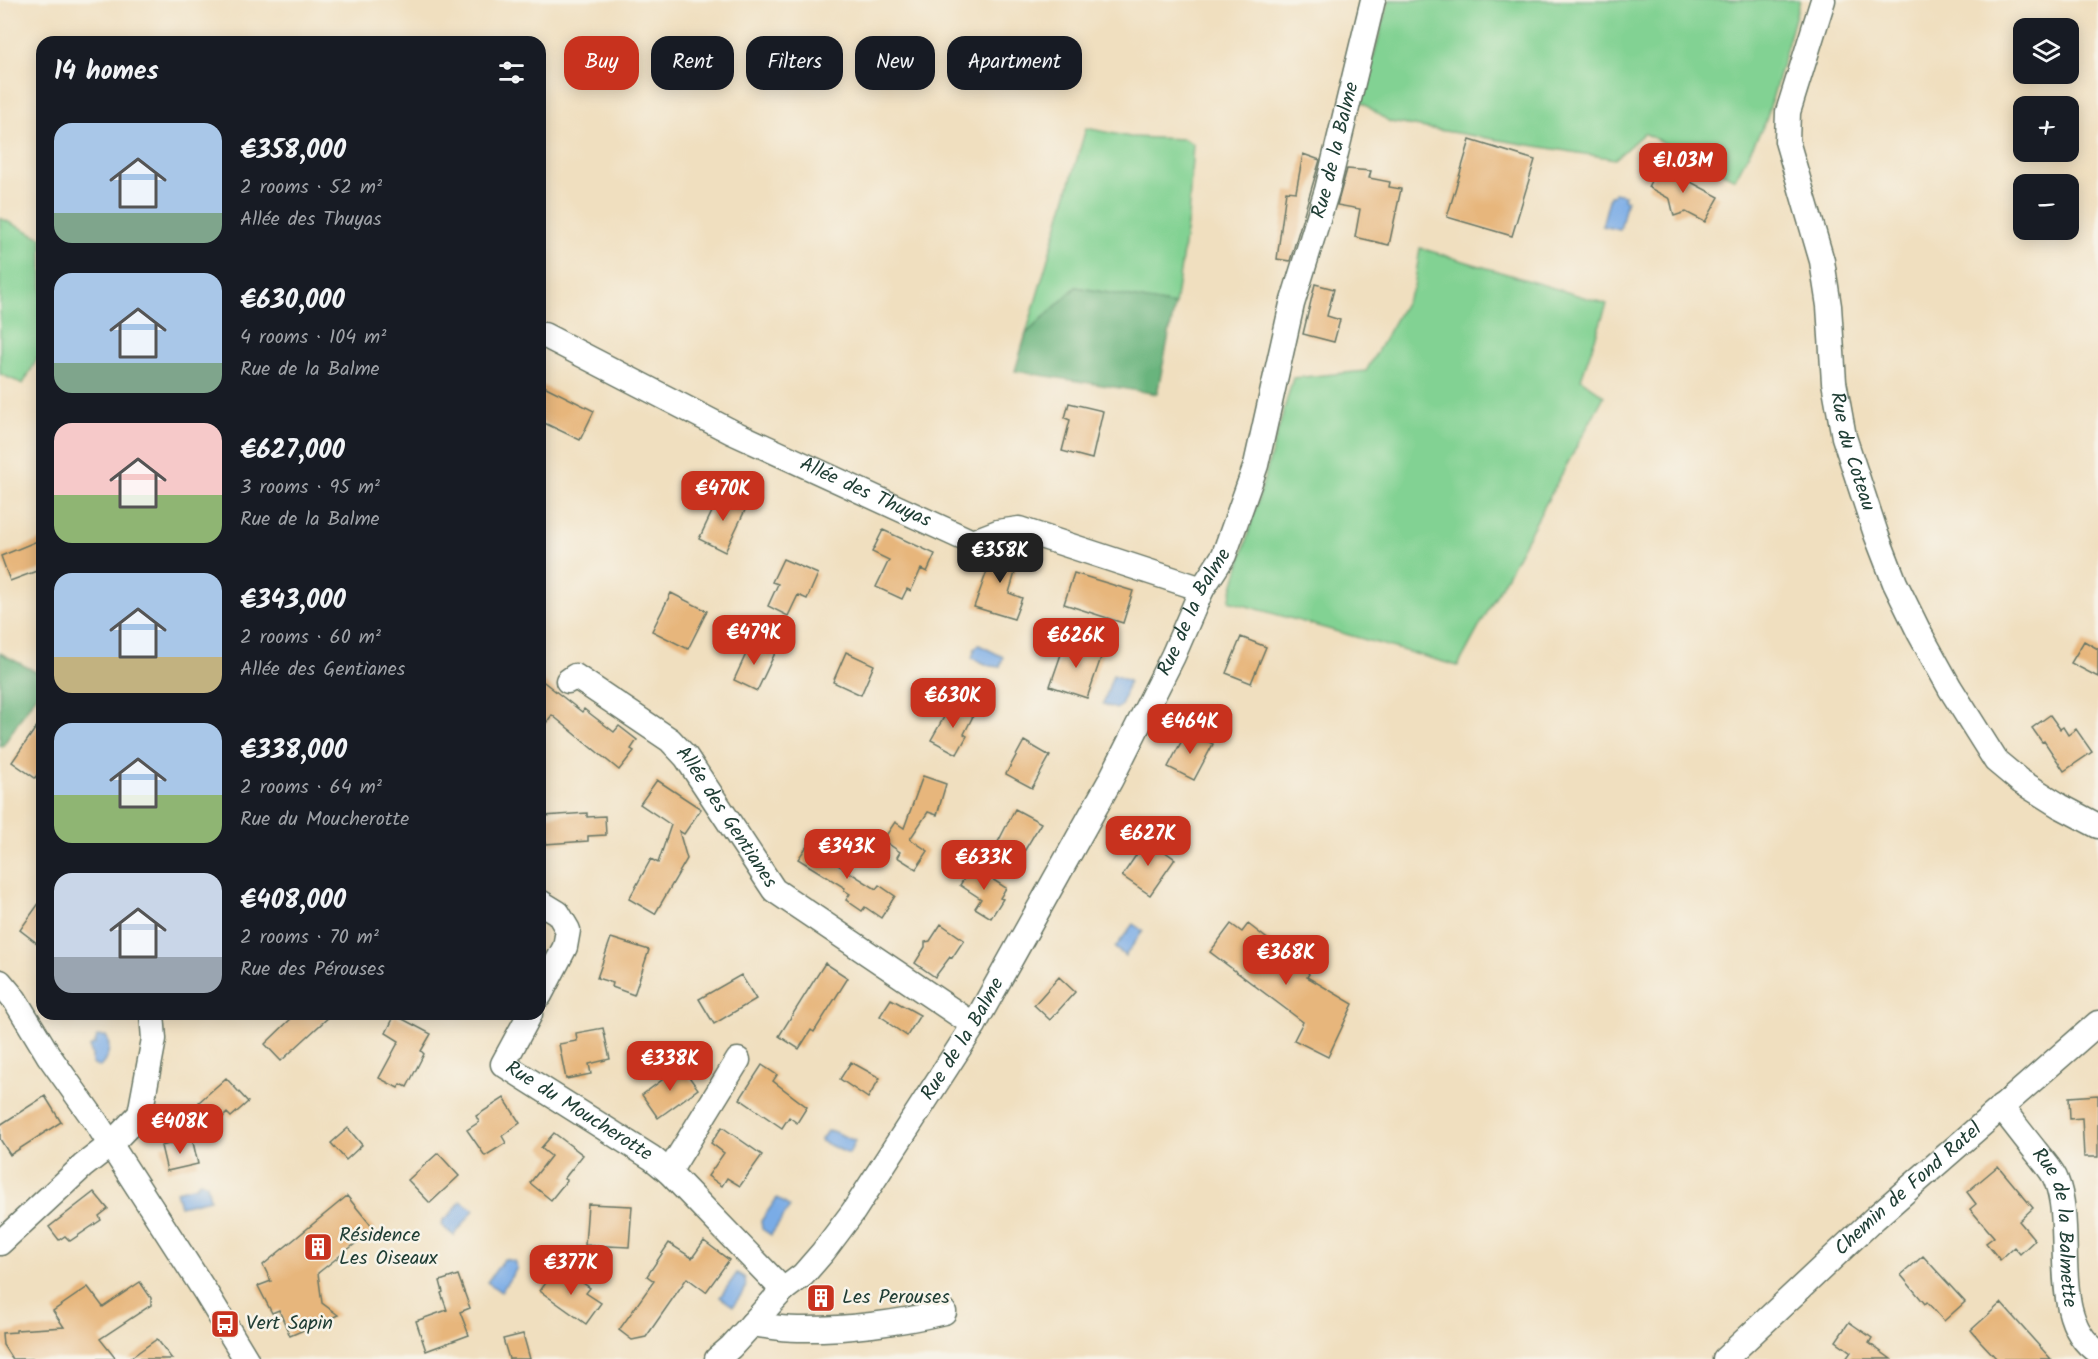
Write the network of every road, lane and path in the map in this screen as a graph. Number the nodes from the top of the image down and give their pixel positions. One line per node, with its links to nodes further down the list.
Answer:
1 (1373, 0): 4 (street, Rue de la Balme)
2 (1823, 0): 6 (street, Rue du Coteau)
3 (546, 336): 4 (street, Allée des Thuyas)
4 (1202, 589): 13 (street, Rue de la Balme)
5 (568, 681): 13 (street, Allée des Gentianes)
6 (2098, 826)
7 (546, 906): 9 (street)
8 (0, 982): 16 (street)
9 (546, 983)
10 (152, 1020): 16 (street)
11 (527, 1020): 17 (street, Rue du Moucherotte)
12 (2098, 1023): 15 (street, Chemin de Fond Ratel)
13 (974, 1025): 19 (street, Rue de la Balme)
14 (738, 1060): 17 (street, Rue du Moucherotte)
15 (2001, 1107): 22 (street, Rue de la Balmette); 25 (street, Chemin de Fond Ratel)
16 (110, 1145): 18 (street); 23 (street)
17 (669, 1172): 19 (street, Rue du Moucherotte)
18 (0, 1243)
19 (783, 1290): 21 (street, Rue de la Balme)
20 (944, 1312): 21 (street)
21 (752, 1324): 24 (street, Rue de la Balme)
22 (2098, 1352)
23 (246, 1359)
24 (717, 1359)
25 (1725, 1359)

